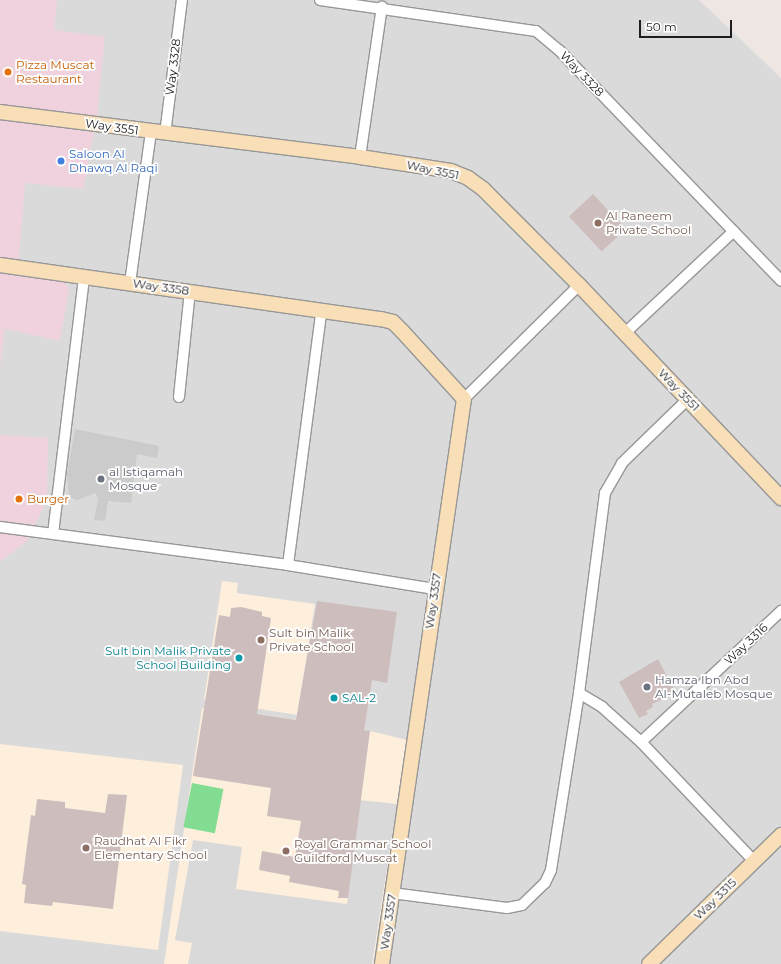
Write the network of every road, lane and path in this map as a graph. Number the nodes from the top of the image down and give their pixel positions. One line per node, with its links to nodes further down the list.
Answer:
1 (182, 0): 5 (street, Way 3328)
2 (320, 0): 3 (street, Way 3328)
3 (382, 7): 6 (street); 7 (street, Way 3328)
4 (0, 112): 5 (street, Way 3551)
5 (158, 133): 6 (street, Way 3551); 11 (street, Way 3328)
6 (360, 157): 12 (street, Way 3551)
7 (734, 231): 10 (street, Way 3328); 15 (street)
8 (0, 264): 9 (street, Way 3358)
9 (84, 277): 11 (street, Way 3358); 21 (street)
10 (781, 281)
11 (130, 283): 13 (street, Way 3358)
12 (579, 285): 15 (street, Way 3551); 17 (street)
13 (190, 291): 14 (street, Way 3358); 16 (street)
14 (321, 313): 17 (street, Way 3358); 22 (street)
15 (624, 333): 18 (street, Way 3551)
16 (179, 397)
17 (464, 399): 23 (street, Way 3357)
18 (688, 400): 19 (street, Way 3551); 25 (street)
19 (781, 498)
20 (0, 527): 21 (street)
21 (53, 534): 22 (street)
22 (288, 565): 23 (street)
23 (434, 589): 29 (street, Way 3357)
24 (781, 611): 26 (street, Way 3316)
25 (579, 693): 26 (street); 29 (street)
26 (641, 742): 28 (street)
27 (781, 835): 28 (street, Way 3315)
28 (754, 861): 31 (street, Way 3315)
29 (392, 893): 30 (street, Way 3357)
30 (382, 964)
31 (649, 964)

